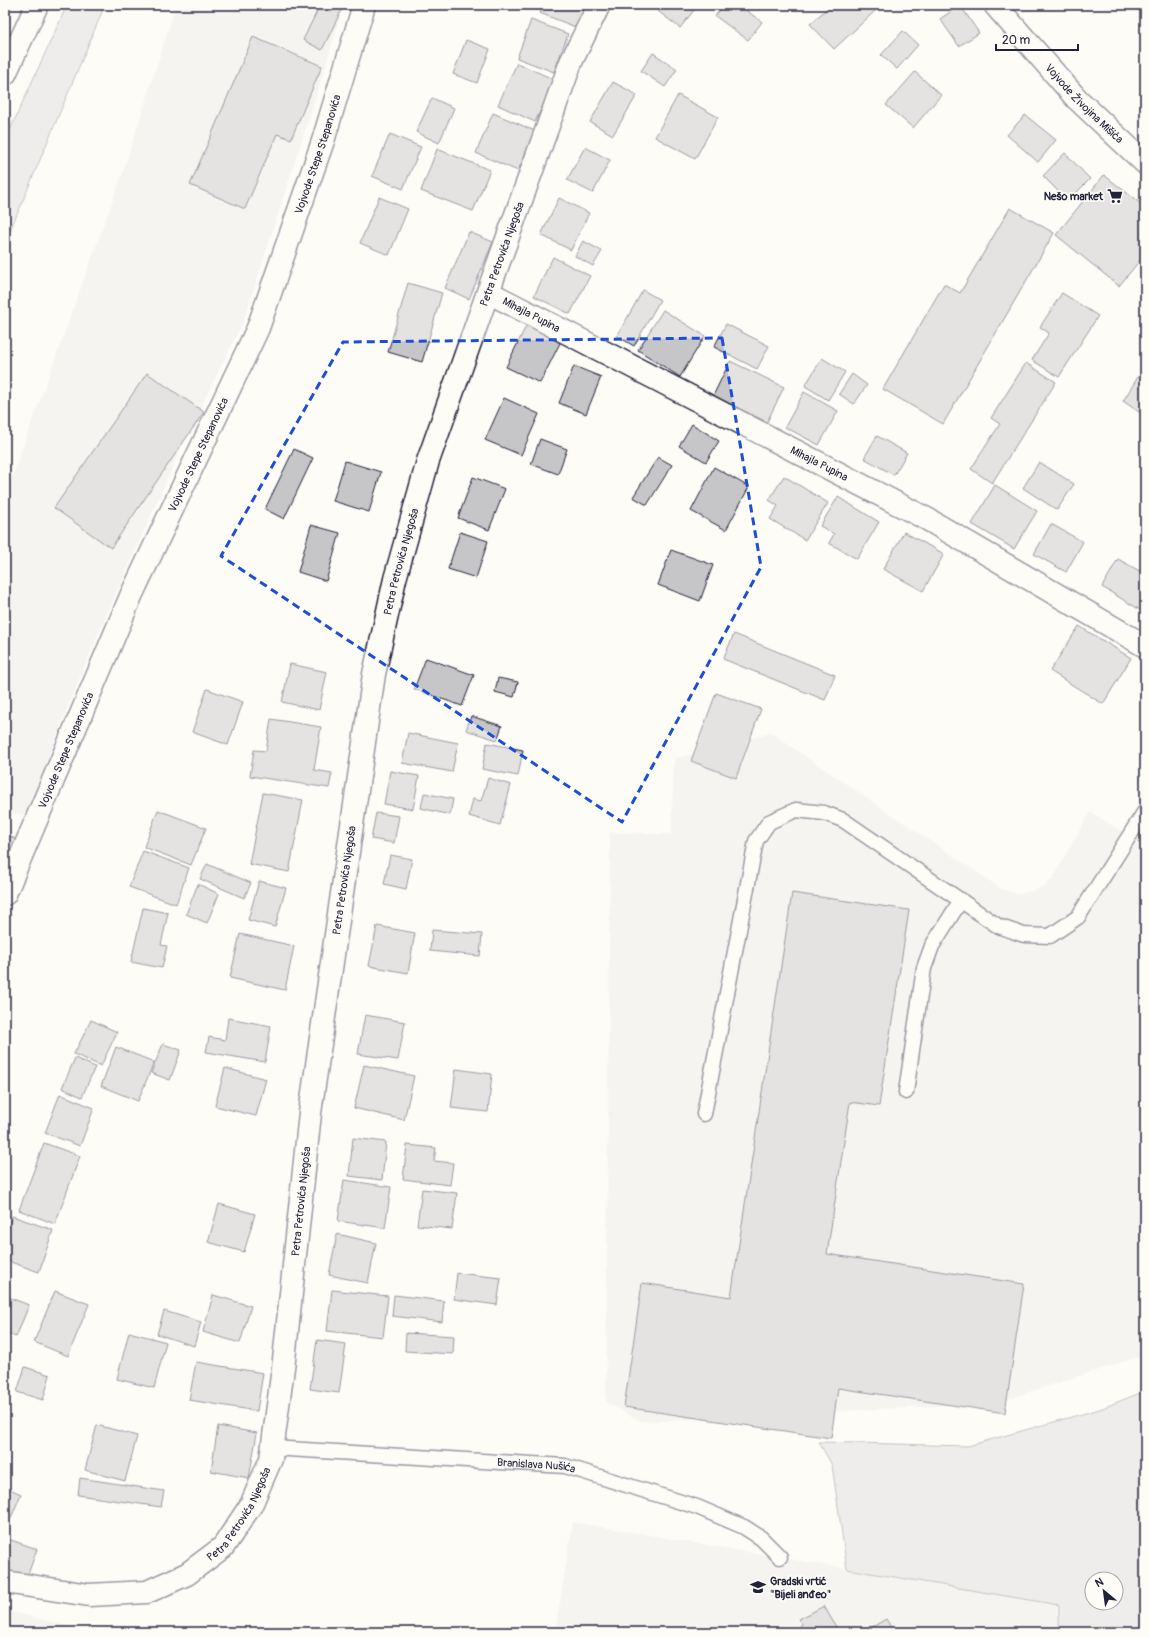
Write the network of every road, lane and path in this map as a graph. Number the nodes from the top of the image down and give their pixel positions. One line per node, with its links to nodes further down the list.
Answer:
1 (37, 5): 5 (street)
2 (364, 5): 10 (street, Vojvode Stepe Stepanovića)
3 (599, 5): 7 (street, Petra Petrovića Njegoša)
4 (995, 5): 6 (street, Vojvode Živojina Mišića)
5 (5, 74)
6 (1143, 157)
7 (488, 292): 8 (street, Mihajla Pupina); 14 (street, Petra Petrovića Njegoša)
8 (1145, 646)
9 (1145, 811): 11 (lane)
10 (5, 894)
11 (961, 900): 12 (lane); 13 (lane)
12 (906, 1092)
13 (704, 1114)
14 (272, 1448): 15 (lane, Branislava Nušića); 16 (street, Petra Petrovića Njegoša)
15 (780, 1557)
16 (5, 1582)

